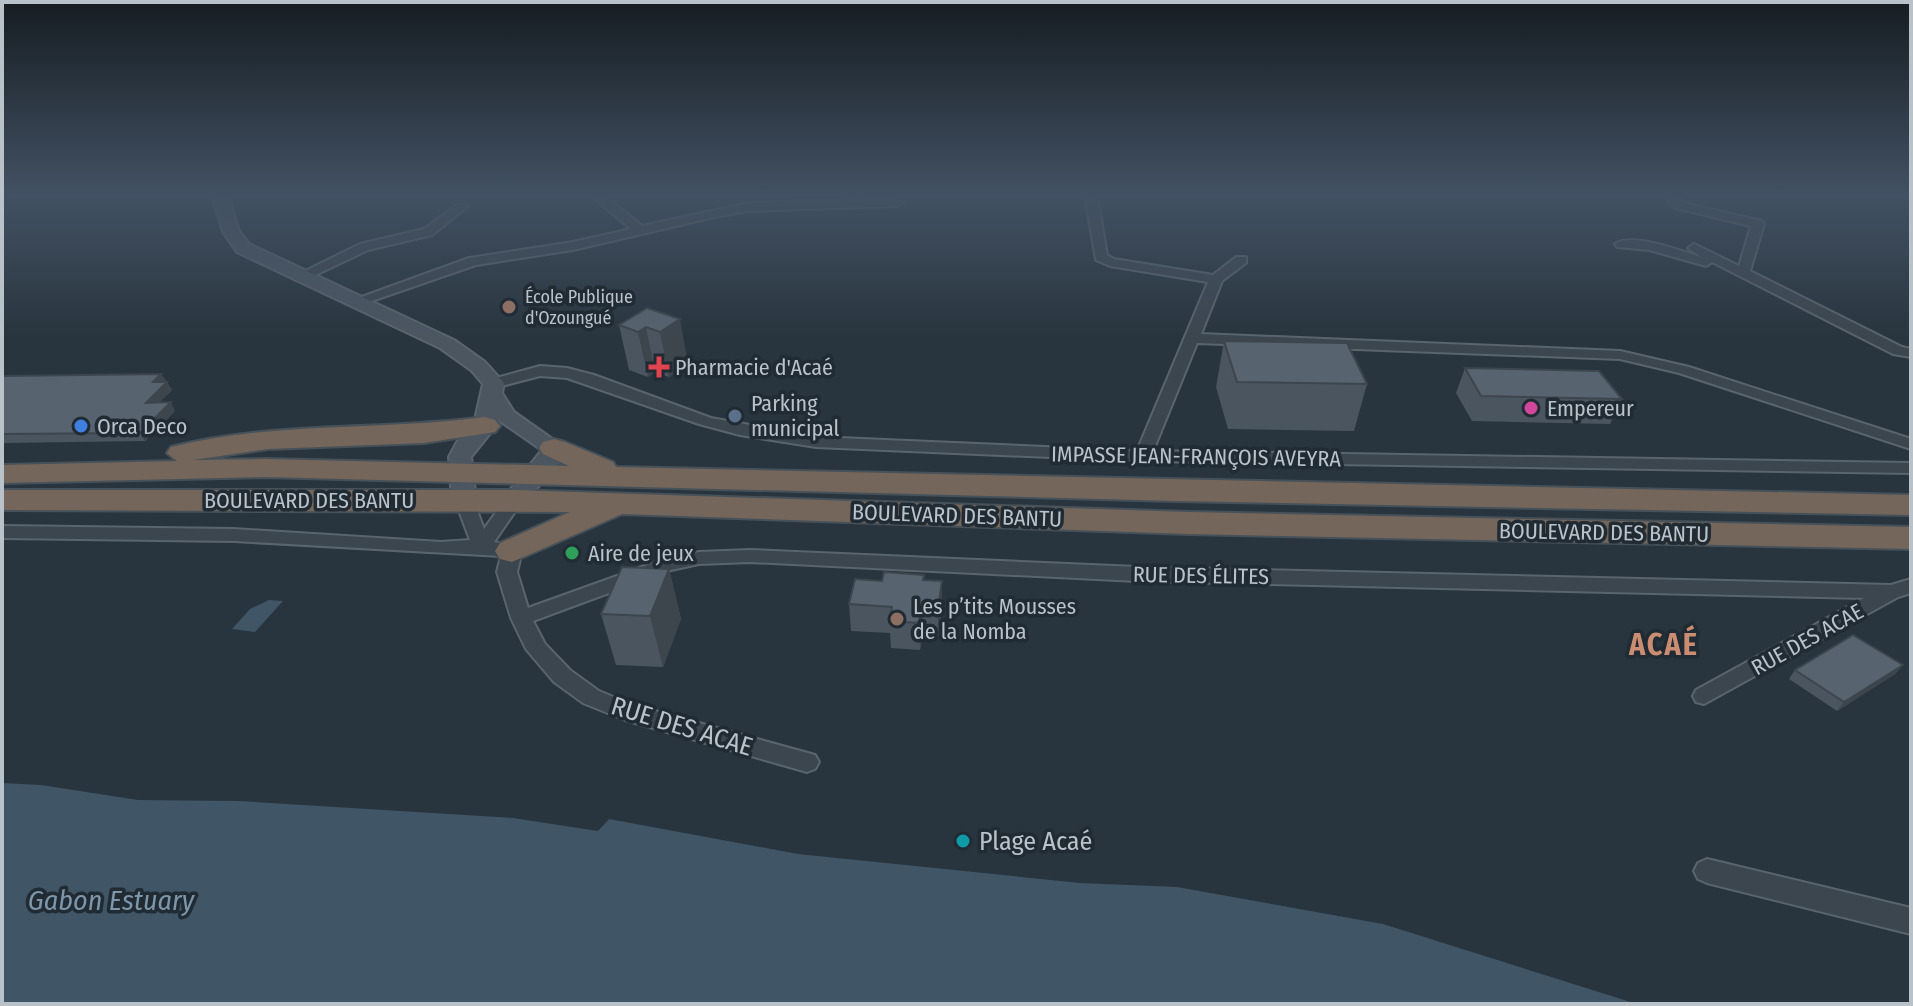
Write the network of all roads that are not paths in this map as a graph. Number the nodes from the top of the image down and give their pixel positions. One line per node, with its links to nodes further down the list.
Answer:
1 (239, 243): 10 (street)
2 (381, 243): 10 (street)
3 (579, 243): 12 (street)
4 (1099, 243): 11 (street)
5 (1752, 243): 9 (street)
6 (1621, 244): 9 (street)
7 (1694, 248): 9 (street)
8 (1241, 260): 11 (street)
9 (1743, 274): 14 (street)
10 (300, 277): 12 (street)
11 (1216, 279): 13 (street)
12 (355, 302): 15 (street)
13 (1193, 338): 17 (street); 18 (street)
14 (1911, 353)
15 (493, 388): 16 (street); 18 (street, IMPASSE JEAN-FRANÇOIS AVEYRA); 19 (street)
16 (485, 426): 21 (highway); 23 (street)
17 (1911, 444)
18 (1143, 456): 20 (street, IMPASSE JEAN-FRANÇOIS AVEYRA)
19 (546, 460): 23 (highway, BOULEVARD DES BANTU); 24 (highway, BOULEVARD DES BANTU); 26 (street)
20 (1911, 468)
21 (61, 472): 22 (highway, BOULEVARD DES BANTU); 23 (highway, BOULEVARD DES BANTU)
22 (2, 474)
23 (462, 486): 25 (highway, BOULEVARD DES BANTU); 26 (highway, BOULEVARD DES BANTU); 30 (street, RUE DES ACAE)
24 (628, 490): 26 (highway, BOULEVARD DES BANTU); 27 (highway, BOULEVARD DES BANTU); 29 (highway, BOULEVARD DES BANTU); 30 (highway)
25 (2, 500)
26 (514, 500): 30 (street)
27 (1911, 505)
28 (2, 532): 30 (street)
29 (1911, 538)
30 (497, 548): 32 (street, RUE DES ACAE)
31 (1901, 589): 32 (street, RUE DES ÉLITES); 33 (street, RUE DES ACAE)
32 (521, 618): 34 (street, RUE DES ACAE)
33 (1704, 696)
34 (807, 762)
35 (1707, 871): 36 (street)
36 (1911, 921)

